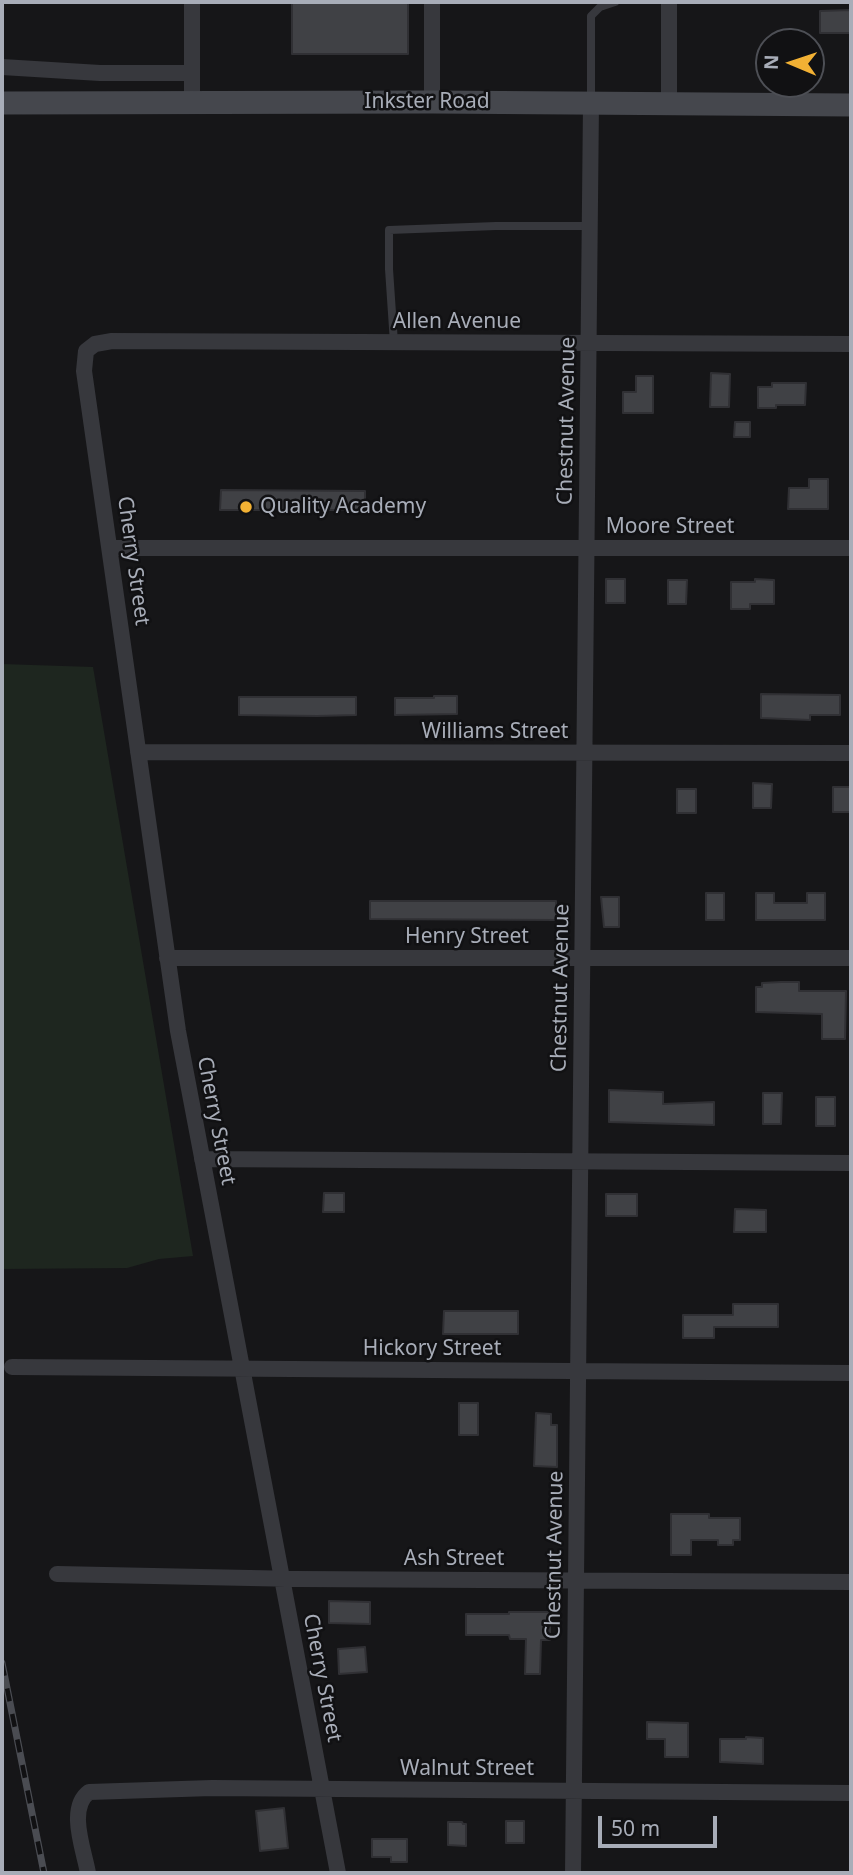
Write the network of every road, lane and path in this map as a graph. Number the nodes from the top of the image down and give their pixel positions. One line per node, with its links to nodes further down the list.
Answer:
1 (192, 2): 6 (street)
2 (432, 2): 8 (street)
3 (615, 2): 10 (lane)
4 (669, 2): 11 (street)
5 (2, 67): 6 (street)
6 (192, 73): 7 (street)
7 (192, 102): 8 (main road, Inkster Road); 9 (main road, Inkster Road)
8 (432, 102): 10 (main road, Inkster Road)
9 (2, 103)
10 (591, 103): 11 (main road, Inkster Road); 13 (street, Chestnut Avenue)
11 (669, 103): 12 (main road, Inkster Road)
12 (851, 105)
13 (590, 226): 14 (lane); 15 (street, Chestnut Avenue)
14 (394, 343): 15 (street, Allen Avenue); 17 (street, Allen Avenue)
15 (589, 343): 16 (street, Allen Avenue); 19 (street, Chestnut Avenue)
16 (851, 344)
17 (84, 372): 18 (street, Cherry Street)
18 (110, 548): 19 (street, Moore Street); 21 (street, Cherry Street)
19 (587, 548): 20 (street, Moore Street); 22 (street, Chestnut Avenue)
20 (851, 548)
21 (138, 752): 22 (street, Williams Street); 24 (street, Cherry Street)
22 (584, 753): 23 (street, Williams Street); 25 (street, Chestnut Avenue)
23 (851, 753)
24 (167, 957): 25 (street, Henry Street); 27 (street, Cherry Street)
25 (582, 958): 26 (street, Henry Street); 28 (street, Chestnut Avenue)
26 (851, 958)
27 (202, 1159): 28 (street); 31 (street, Cherry Street)
28 (580, 1161): 29 (street); 32 (street, Chestnut Avenue)
29 (851, 1163)
30 (12, 1367): 31 (street, Hickory Street)
31 (242, 1369): 32 (street, Hickory Street); 35 (street, Cherry Street)
32 (578, 1371): 33 (street, Hickory Street); 36 (street, Chestnut Avenue)
33 (851, 1373)
34 (57, 1574): 35 (street, Ash Street)
35 (282, 1579): 36 (street, Ash Street); 38 (street, Cherry Street)
36 (576, 1581): 37 (street, Ash Street); 39 (street, Chestnut Avenue)
37 (851, 1582)
38 (322, 1789): 39 (street, Walnut Street); 41 (street, Walnut Street); 42 (street, Cherry Street)
39 (574, 1791): 40 (street, Walnut Street); 43 (street, Chestnut Avenue)
40 (851, 1793)
41 (88, 1873)
42 (338, 1873)
43 (573, 1873)

